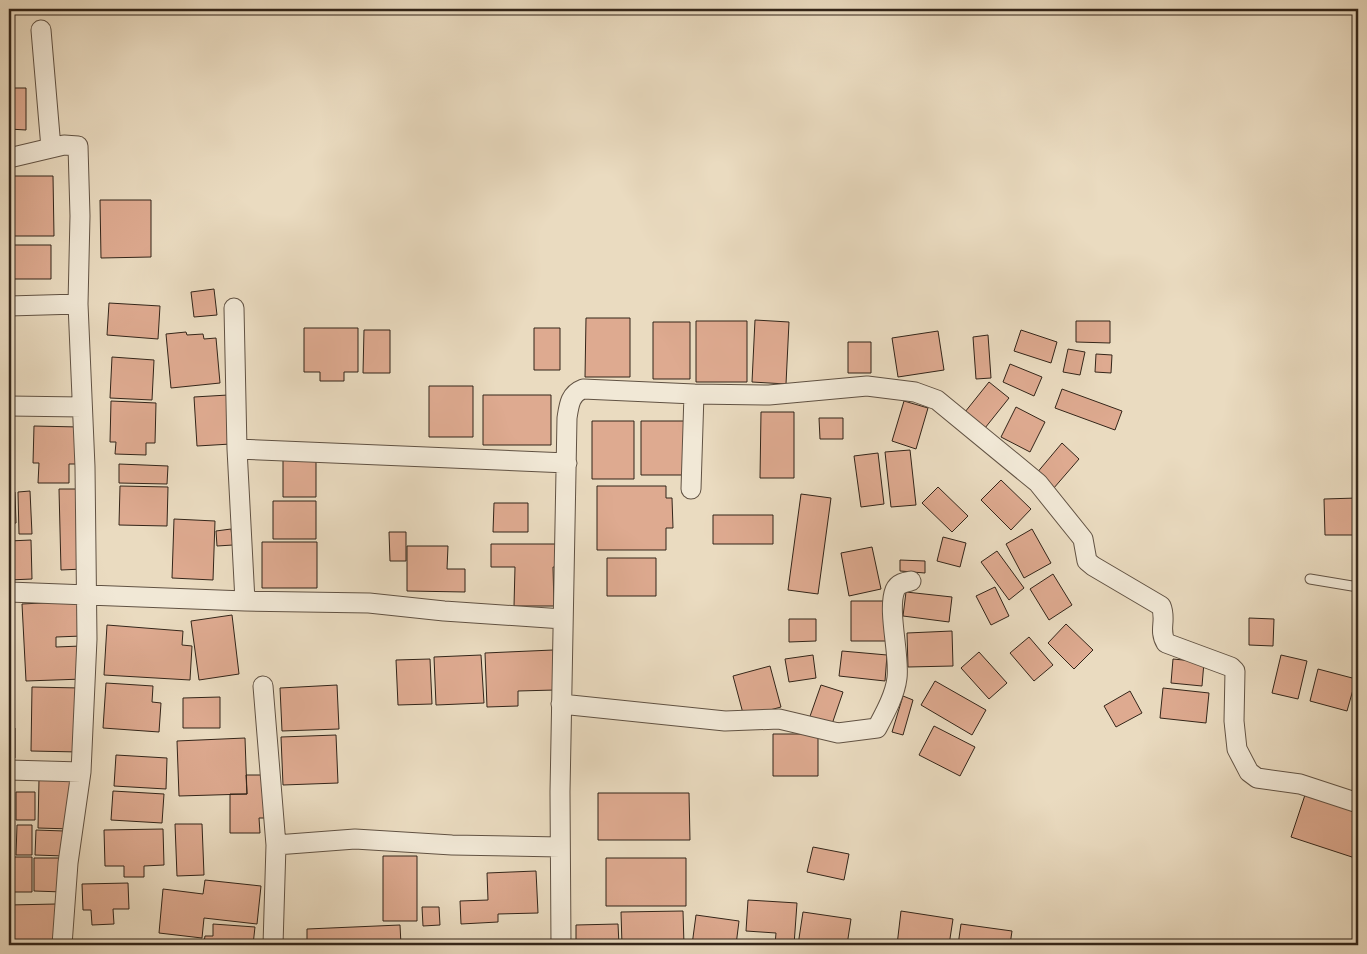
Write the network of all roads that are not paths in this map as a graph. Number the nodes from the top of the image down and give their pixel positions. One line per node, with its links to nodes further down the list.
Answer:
1 (41, 30): 2 (street)
2 (51, 148): 3 (street); 4 (street)
3 (9, 158)
4 (78, 304): 5 (street); 9 (street)
5 (9, 306)
6 (234, 308): 10 (street)
7 (694, 394): 11 (street); 12 (street); 24 (street)
8 (9, 406): 9 (street)
9 (82, 407): 17 (street)
10 (237, 449): 11 (street); 18 (street)
11 (567, 463): 19 (street)
12 (691, 489)
13 (1310, 580): 15 (lane)
14 (911, 581): 21 (street)
15 (1358, 587)
16 (9, 592): 17 (street)
17 (88, 594): 18 (street); 23 (street)
18 (245, 601): 19 (street)
19 (563, 619): 21 (street)
20 (263, 686): 25 (street)
21 (561, 704): 26 (street)
22 (9, 770): 23 (street)
23 (81, 772): 27 (street)
24 (1358, 803)
25 (276, 845): 26 (street); 28 (street)
26 (560, 846): 29 (street)
27 (62, 945)
28 (273, 945)
29 (561, 945)

